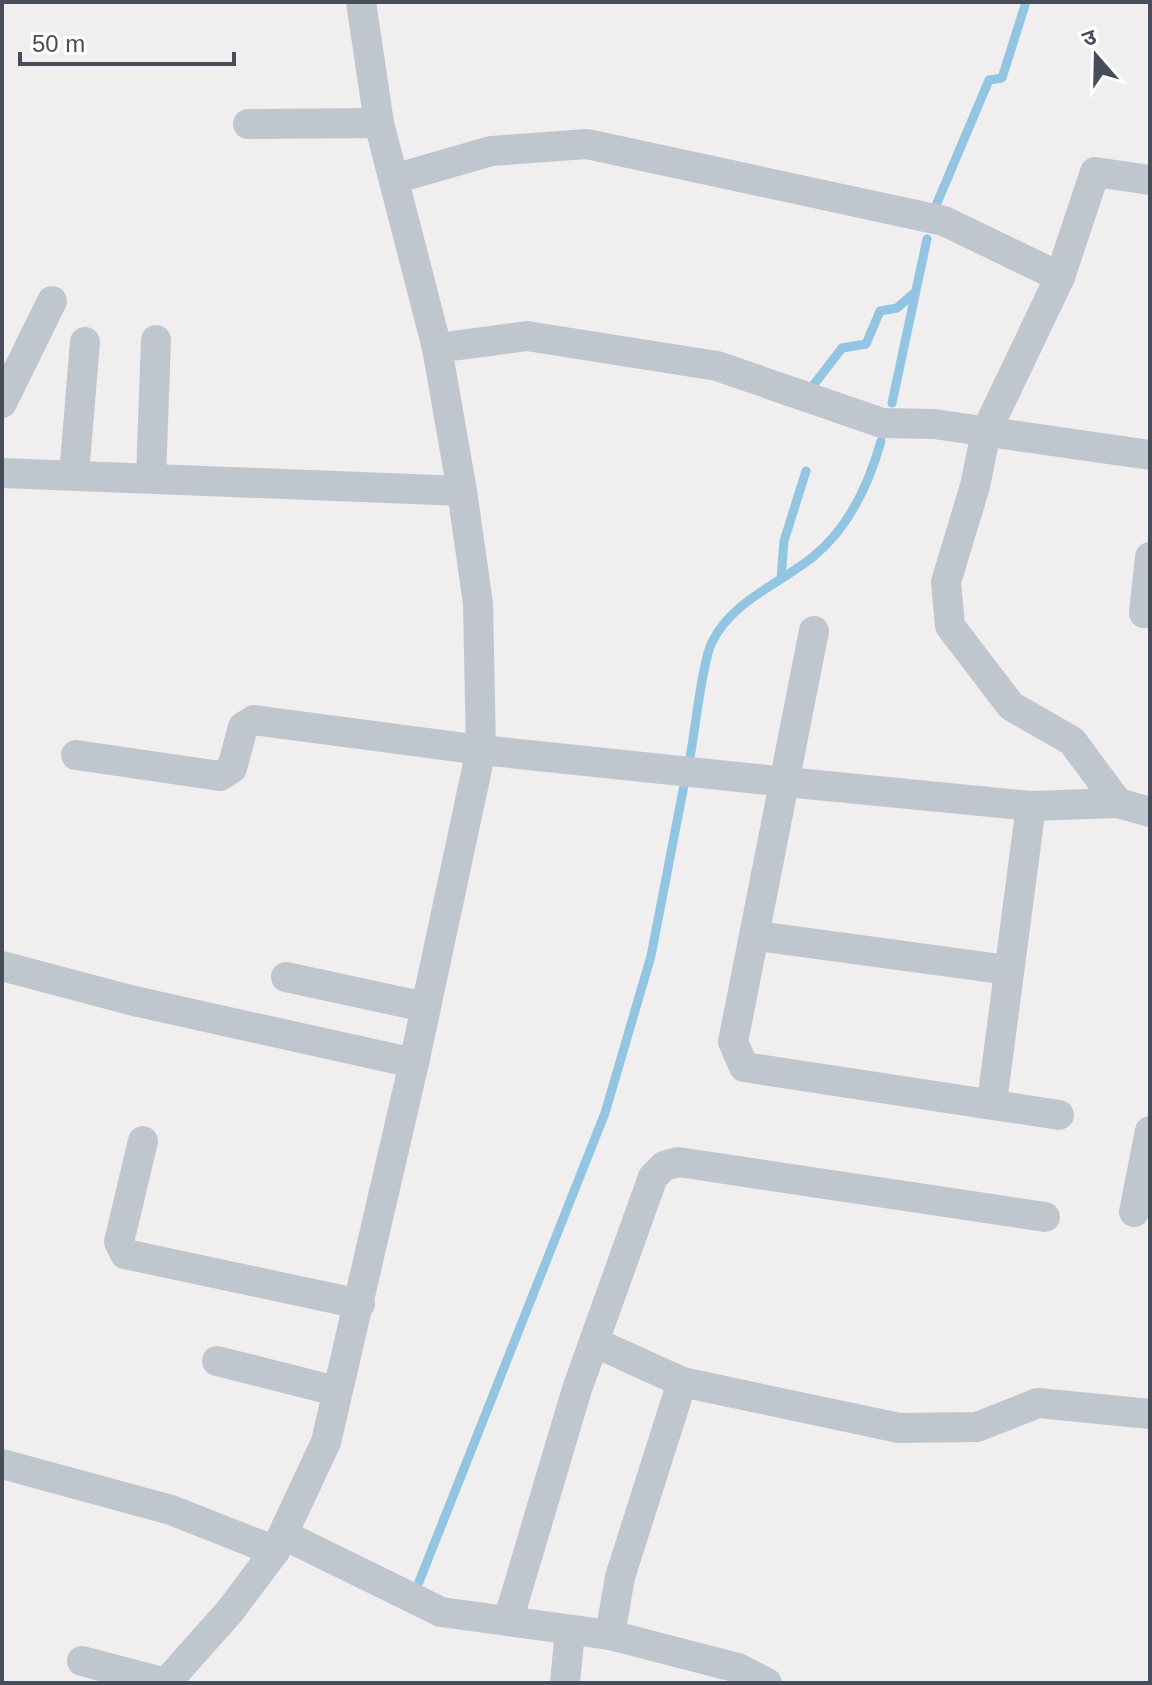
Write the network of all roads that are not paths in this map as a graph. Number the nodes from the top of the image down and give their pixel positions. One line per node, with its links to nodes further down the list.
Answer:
1 (361, 2): 2 (street)
2 (379, 123): 3 (street); 4 (street)
3 (248, 124)
4 (394, 179): 6 (street); 10 (street)
5 (1150, 180): 6 (street)
6 (1060, 277): 12 (street)
7 (52, 301): 11 (street)
8 (156, 340): 16 (street)
9 (85, 342): 15 (street)
10 (437, 348): 12 (street); 17 (street)
11 (2, 403)
12 (986, 432): 13 (street); 24 (street)
13 (1150, 455)
14 (2, 473): 15 (street)
15 (74, 475): 16 (street)
16 (151, 478): 17 (street)
17 (462, 491): 21 (street)
18 (1150, 557): 19 (street)
19 (1144, 613)
20 (814, 631): 23 (street)
21 (481, 750): 22 (street); 23 (street); 31 (street)
22 (76, 755)
23 (786, 782): 25 (street); 27 (street)
24 (1118, 803): 25 (street); 26 (street)
25 (1031, 806): 29 (street)
26 (1150, 812)
27 (757, 936): 29 (street); 33 (street)
28 (2, 966): 32 (street)
29 (1008, 970): 33 (street)
30 (286, 977): 31 (street)
31 (425, 1007): 32 (street)
32 (414, 1063): 39 (street)
33 (992, 1102): 34 (street)
34 (1059, 1115)
35 (1150, 1131): 37 (street)
36 (143, 1141): 39 (street)
37 (1134, 1212)
38 (1045, 1217): 40 (street)
39 (360, 1304): 43 (street)
40 (594, 1342): 42 (street); 47 (street)
41 (217, 1361): 43 (street)
42 (682, 1382): 44 (street); 49 (street)
43 (336, 1391): 46 (street)
44 (1150, 1414)
45 (2, 1464): 46 (street)
46 (280, 1543): 47 (street); 51 (street)
47 (508, 1621): 48 (street)
48 (570, 1630): 49 (street); 52 (street)
49 (610, 1635): 53 (street)
50 (82, 1661): 51 (street)
51 (166, 1683)
52 (565, 1683)
53 (767, 1683)

